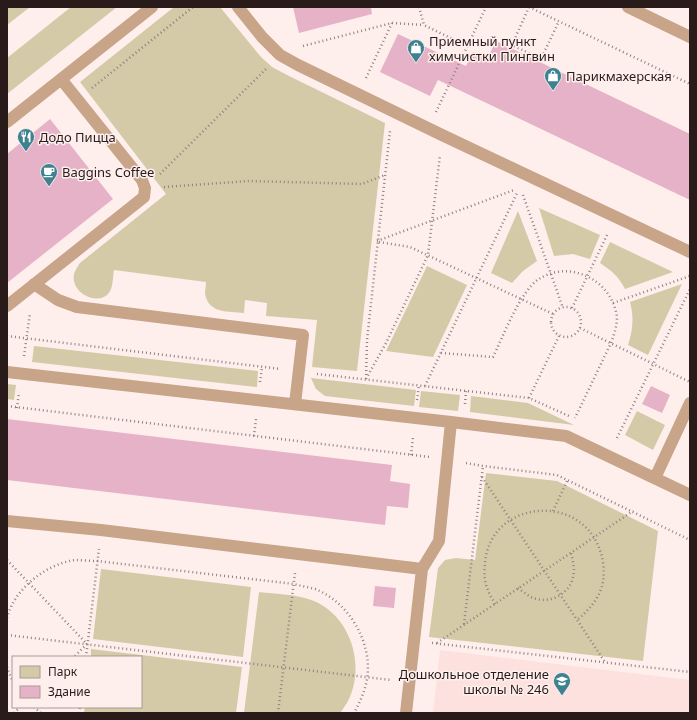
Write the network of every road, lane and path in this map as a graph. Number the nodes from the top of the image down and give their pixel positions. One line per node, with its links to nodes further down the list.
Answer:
1 (152, 7): 14 (lane)
2 (193, 7): 17 (path)
3 (238, 7): 13 (lane)
4 (419, 7): 10 (path)
5 (485, 7): 12 (path)
6 (529, 7): 8 (path); 8 (path)
7 (628, 7): 11 (lane)
8 (559, 21): 15 (path)
9 (392, 23): 10 (path); 13 (path); 16 (path)
10 (424, 25): 12 (path)
11 (690, 37)
12 (467, 46): 20 (path)
13 (280, 55): 16 (lane); 24 (path)
14 (61, 79): 17 (lane); 19 (lane)
15 (690, 84)
16 (358, 94): 18 (lane)
17 (78, 99): 24 (lane)
18 (392, 111): 20 (lane); 22 (path)
19 (7, 122)
20 (428, 128): 21 (lane)
21 (442, 135): 25 (lane); 26 (path)
22 (385, 175): 24 (path); 27 (path)
23 (520, 187): 26 (path); 30 (path); 33 (path)
24 (145, 188): 34 (lane)
25 (616, 217): 28 (lane); 31 (path)
26 (432, 221): 27 (path); 29 (path)
27 (377, 242): 29 (path); 53 (path)
28 (690, 252)
29 (428, 255): 33 (path); 53 (path)
30 (550, 273): 31 (path); 36 (path); 39 (path)
31 (588, 276): 37 (path); 40 (path)
32 (690, 276): 37 (path)
33 (477, 278): 36 (path); 47 (path)
34 (34, 284): 38 (lane); 52 (lane)
35 (690, 289): 49 (path)
36 (521, 299): 41 (path); 47 (path)
37 (613, 303): 46 (path)
38 (7, 306)
39 (563, 308): 40 (path); 41 (path)
40 (572, 308): 42 (path)
41 (553, 314): 44 (path)
42 (580, 328): 44 (path); 46 (path)
43 (7, 336): 45 (path)
44 (559, 336): 59 (path)
45 (27, 339): 48 (path); 50 (path)
46 (611, 343): 49 (path); 66 (path)
47 (441, 353): 57 (path)
48 (24, 359)
49 (653, 364): 54 (path); 71 (path)
50 (262, 367): 52 (path); 58 (path)
51 (7, 372): 61 (lane)
52 (299, 372): 53 (path); 61 (lane)
53 (366, 379): 56 (path)
54 (690, 382)
55 (20, 385): 64 (path)
56 (419, 385): 57 (path); 62 (path)
57 (425, 386): 59 (path)
58 (260, 387)
59 (529, 398): 66 (path)
60 (690, 403): 77 (lane)
61 (295, 404): 67 (lane)
62 (416, 405)
63 (7, 406): 64 (path)
64 (17, 408): 70 (path)
65 (256, 415): 70 (path)
66 (575, 418): 68 (path)
67 (452, 422): 77 (lane); 91 (lane)
68 (582, 422)
69 (414, 432): 72 (path)
70 (254, 436): 72 (path)
71 (623, 442)
72 (411, 455): 73 (path)
73 (433, 457)
74 (460, 462): 75 (path)
75 (483, 466): 76 (path); 78 (path)
76 (482, 477): 82 (path); 100 (path)
77 (655, 478): 79 (lane)
78 (568, 479): 80 (path); 81 (path)
79 (690, 495)
80 (553, 510): 82 (path); 85 (path)
81 (633, 511): 85 (path); 86 (path)
82 (511, 520): 92 (path); 97 (path)
83 (7, 521): 84 (lane)
84 (101, 530): 88 (lane); 90 (path)
85 (594, 537): 87 (path); 99 (path)
86 (690, 540)
87 (571, 553): 92 (path); 96 (path)
88 (298, 555): 91 (lane); 94 (path)
89 (7, 560): 93 (path)
90 (97, 561): 93 (path); 94 (path); 104 (path)
91 (422, 569): 102 (lane)
92 (544, 571): 95 (path); 96 (path)
93 (29, 584): 98 (path); 104 (path)
94 (294, 584): 109 (path); 111 (path)
95 (518, 588): 96 (path); 97 (path)
96 (561, 595): 99 (path)
97 (495, 604): 100 (path)
98 (7, 618)
99 (577, 620): 107 (path)
100 (464, 624): 103 (path)
101 (7, 635): 104 (path)
102 (414, 640): 103 (path); 113 (lane)
103 (436, 643): 107 (path)
104 (87, 644): 105 (path); 106 (path); 109 (path)
105 (75, 656)
106 (86, 656)
107 (605, 662): 110 (path)
108 (7, 667): 112 (path)
109 (284, 667): 111 (path); 114 (path)
110 (690, 672)
111 (368, 677): 113 (path); 115 (path)
112 (12, 680)
113 (409, 682): 116 (lane)
114 (278, 713)
115 (354, 713)
116 (406, 713)

